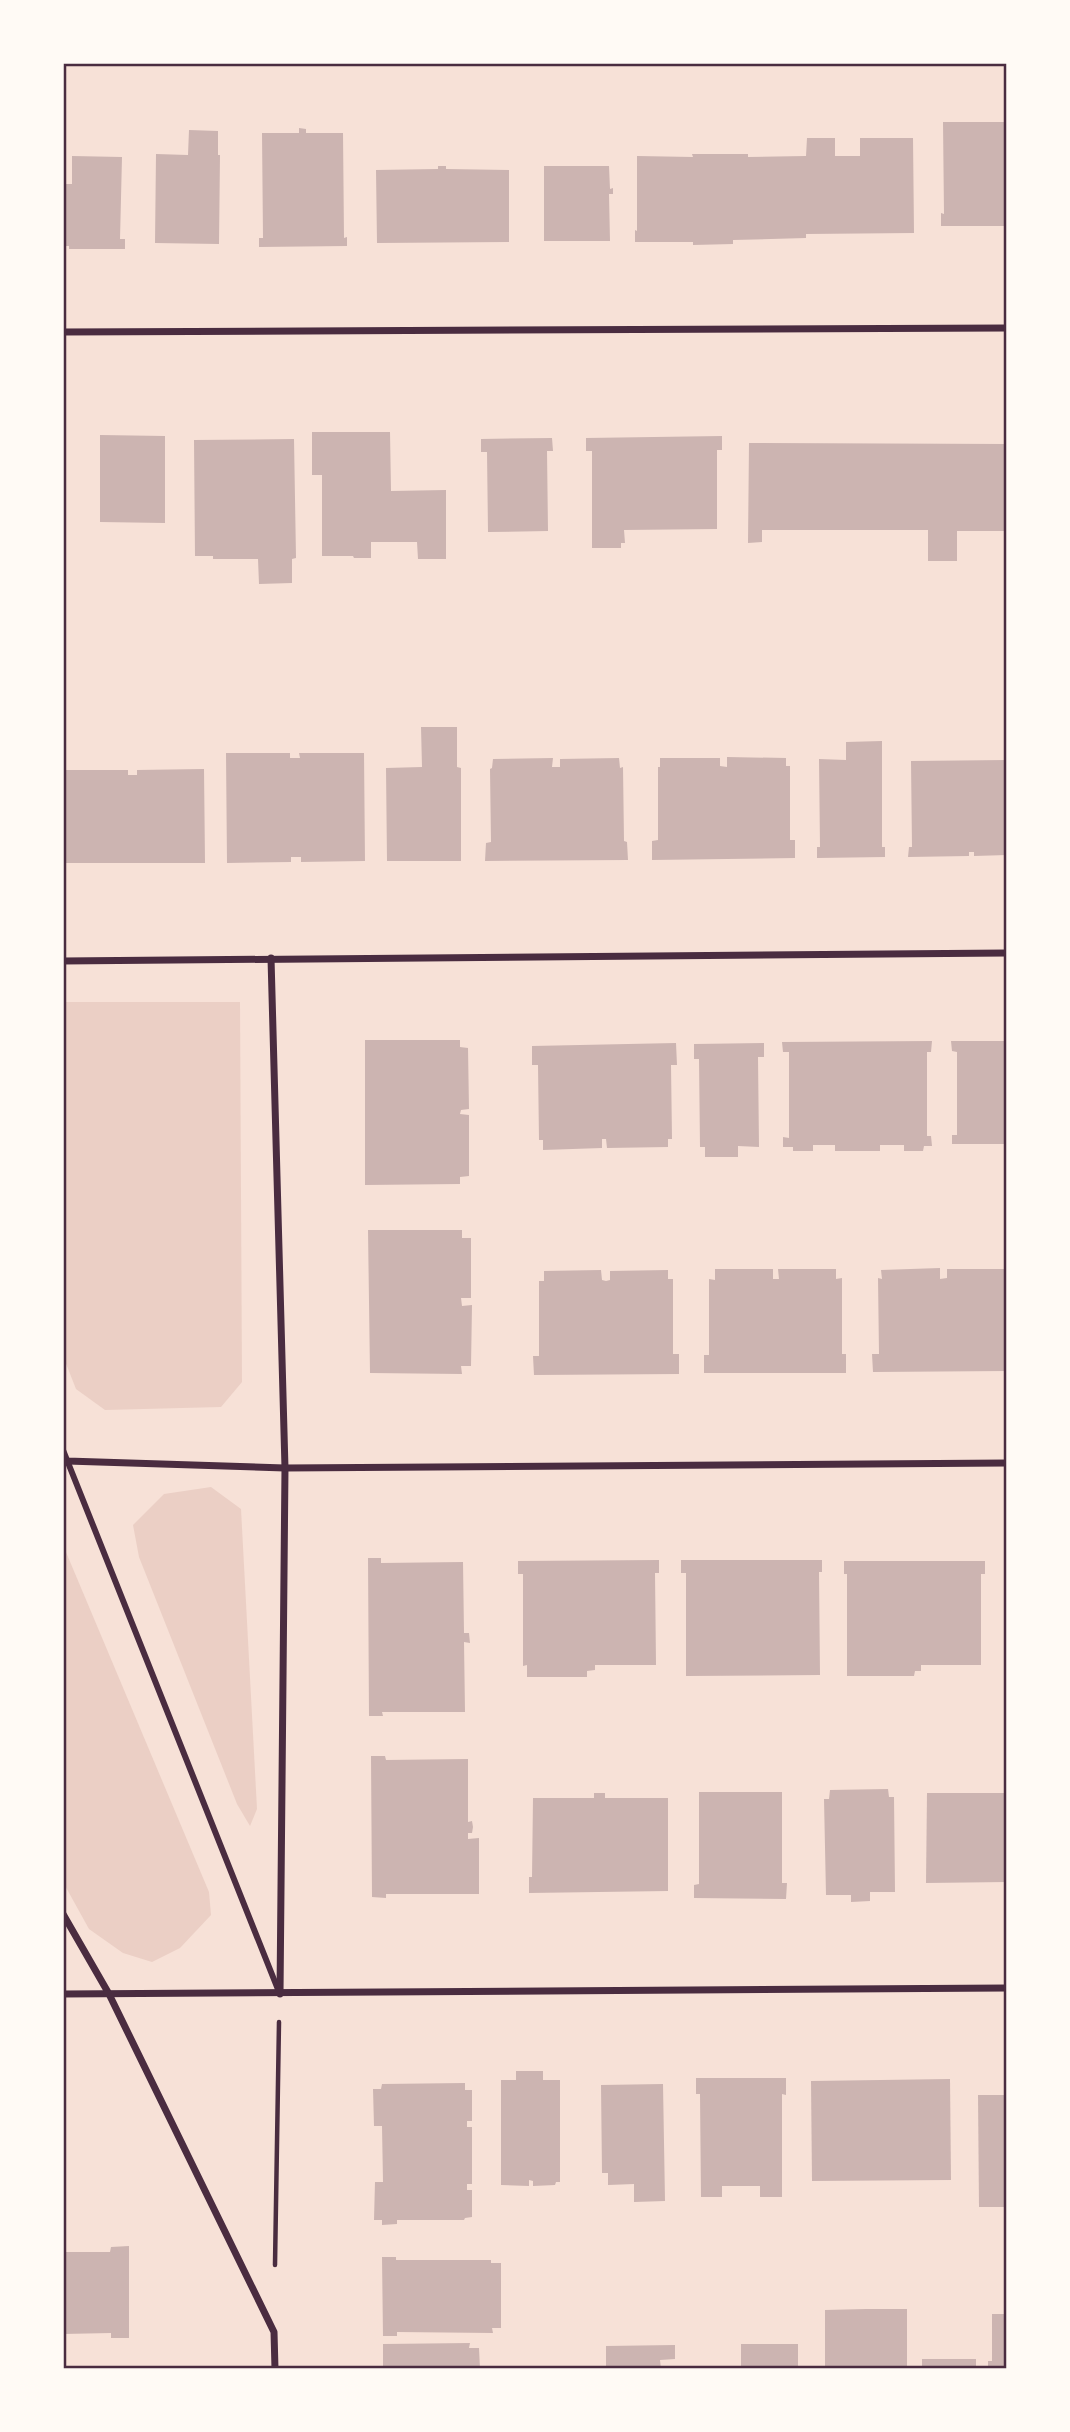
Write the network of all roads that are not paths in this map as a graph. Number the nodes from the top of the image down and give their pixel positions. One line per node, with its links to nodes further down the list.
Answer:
1 (1007, 328): 2 (street)
2 (63, 332)
3 (1007, 953): 4 (street)
4 (271, 958): 5 (street); 9 (street)
5 (63, 961)
6 (63, 1450): 7 (street)
7 (64, 1461): 9 (street); 14 (street)
8 (1007, 1464): 9 (street)
9 (285, 1468): 14 (street)
10 (63, 1913): 13 (street)
11 (1007, 1988): 14 (street)
12 (63, 1994): 13 (street)
13 (109, 1994): 14 (street); 15 (street)
14 (280, 1994)
15 (275, 2369)

